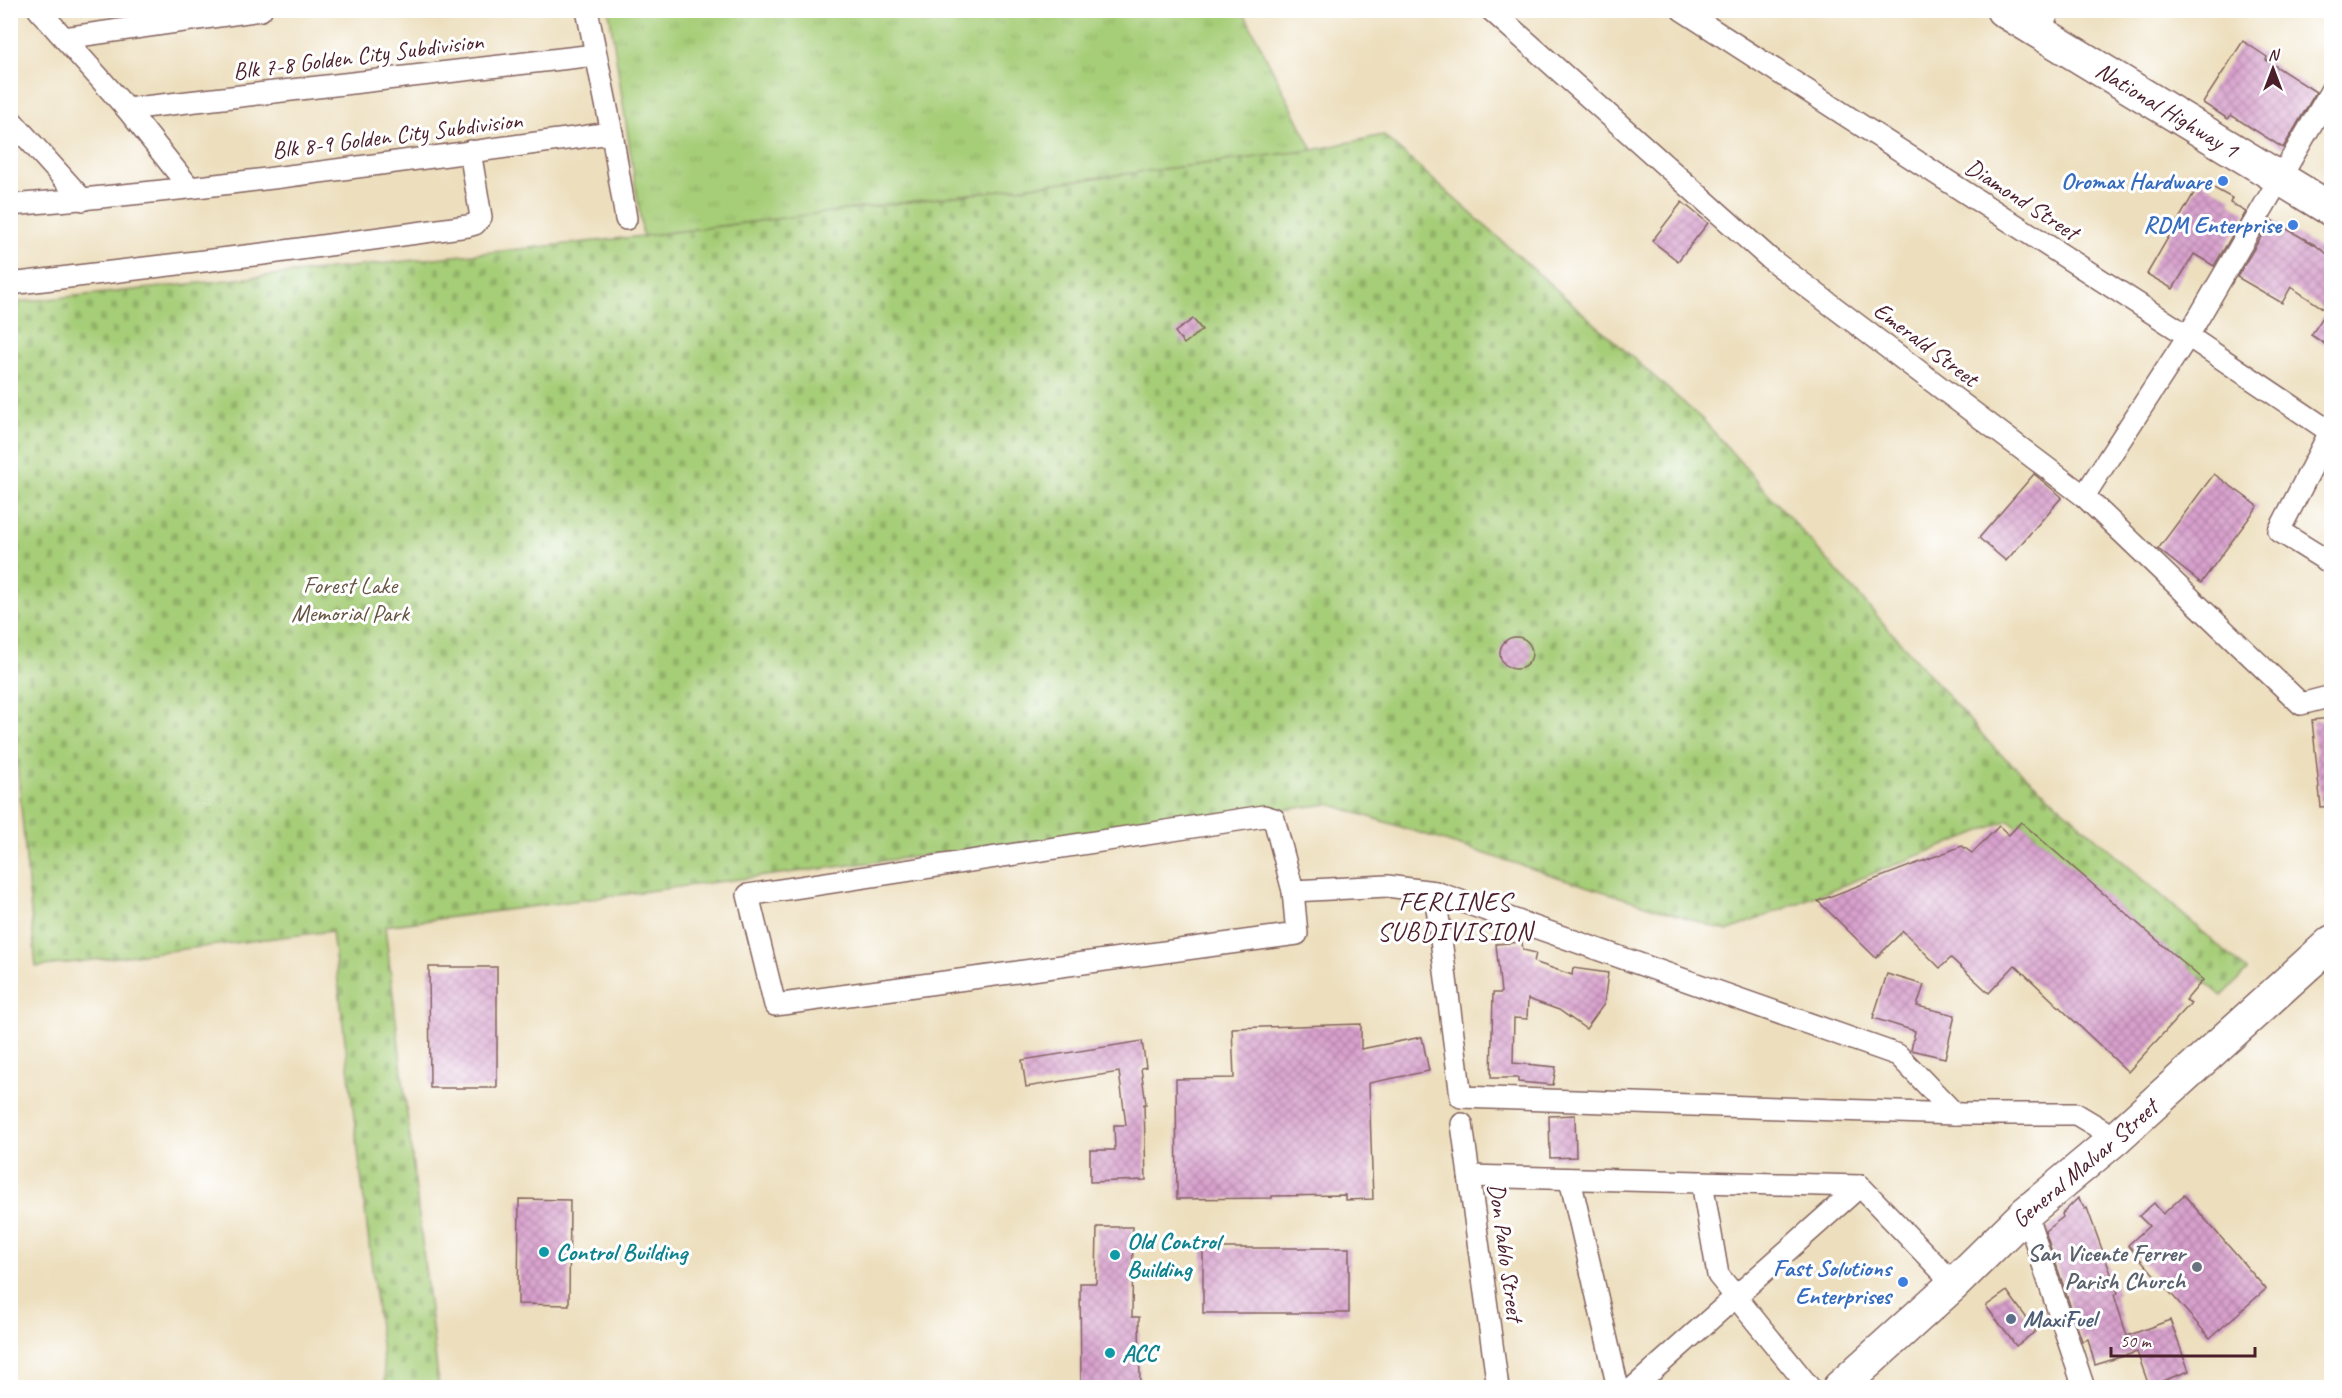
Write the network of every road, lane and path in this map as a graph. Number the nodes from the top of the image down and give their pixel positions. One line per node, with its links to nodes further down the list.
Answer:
1 (39, 10): 8 (street)
2 (261, 10): 8 (street)
3 (587, 10): 9 (street)
4 (1491, 10): 24 (street, Emerald Street)
5 (1682, 10): 22 (street, Diamond Street)
6 (2002, 10): 7 (highway, National Highway 1)
7 (2044, 21): 15 (highway, National Highway 1)
8 (64, 38): 11 (street)
9 (595, 55): 11 (street, Blk 7-8 Golden City Subdivision); 13 (street)
10 (2331, 89): 15 (street)
11 (127, 108): 16 (street)
12 (10, 119): 17 (street)
13 (612, 133): 14 (street, Blk 8-9 Golden City Subdivision); 20 (street)
14 (470, 151): 16 (street, Blk 8-9 Golden City Subdivision); 21 (street)
15 (2279, 178): 19 (highway, National Highway 1); 22 (street)
16 (189, 187): 17 (street, Blk 8-9 Golden City Subdivision)
17 (83, 200): 18 (street, Blk 8-9 Golden City Subdivision)
18 (10, 205)
19 (2331, 210)
20 (626, 219)
21 (10, 284)
22 (2188, 336): 23 (street, Diamond Street); 24 (street)
23 (2331, 433): 25 (street)
24 (2084, 496): 26 (street, Emerald Street)
25 (2331, 564)
26 (2331, 696)
27 (1293, 891): 27 (street); 28 (street)
28 (1435, 892): 30 (street); 30 (street)
29 (2331, 942): 32 (highway, General Malvar Street)
30 (1955, 1114): 32 (street)
31 (1462, 1124): 33 (street, Don Pablo Street)
32 (2116, 1138): 37 (highway, General Malvar Street)
33 (1469, 1176): 34 (street); 41 (street, Don Pablo Street)
34 (1570, 1179): 35 (street); 42 (street)
35 (1702, 1182): 36 (street); 39 (street)
36 (1860, 1186): 38 (street); 39 (street)
37 (2026, 1213): 38 (highway, General Malvar Street); 40 (street)
38 (1954, 1284): 45 (highway, General Malvar Street)
39 (1736, 1296): 43 (street); 44 (street)
40 (2078, 1385)
41 (1498, 1388)
42 (1618, 1388)
43 (1633, 1388)
44 (1810, 1388)
45 (1839, 1388)

